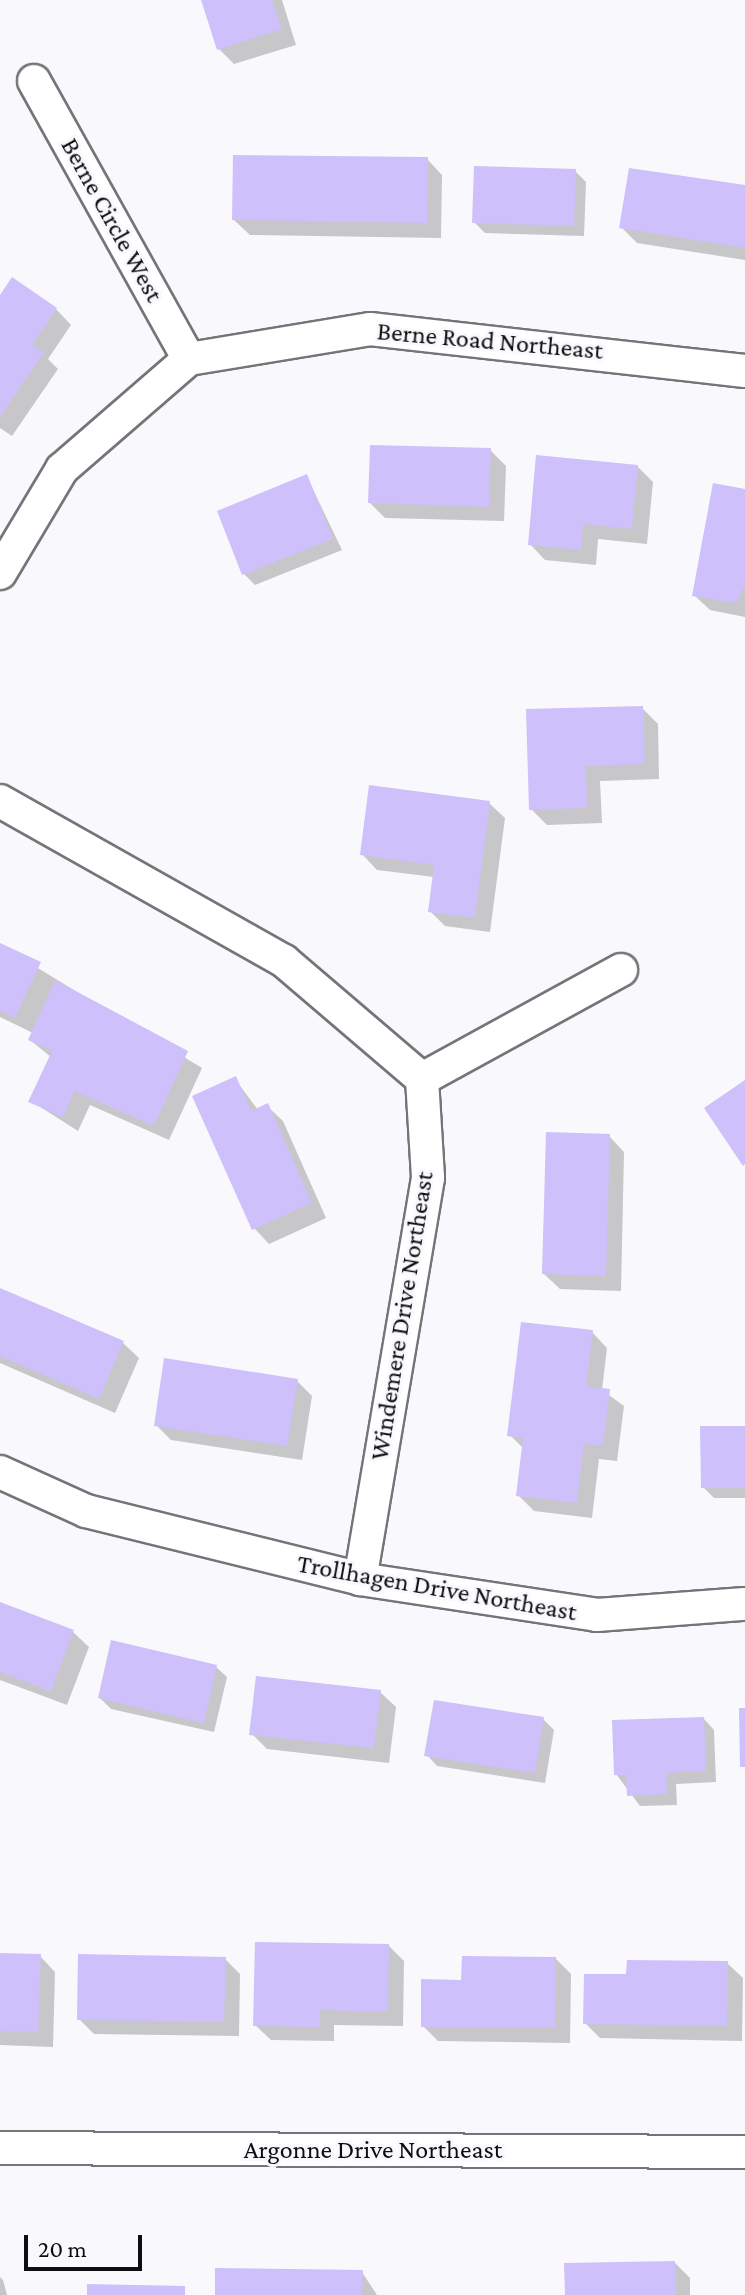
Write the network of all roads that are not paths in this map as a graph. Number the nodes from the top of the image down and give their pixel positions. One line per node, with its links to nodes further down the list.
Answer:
1 (34, 81): 2 (street, Berne Circle West)
2 (189, 359): 3 (street, Berne Road Northeast); 4 (street)
3 (745, 371)
4 (0, 573)
5 (0, 801): 7 (street)
6 (621, 970): 7 (street)
7 (422, 1079): 9 (street, Windemere Drive Northeast)
8 (0, 1472): 9 (street, Trollhagen Drive Northeast)
9 (360, 1579): 10 (street, Trollhagen Drive Northeast)
10 (745, 1604)
11 (0, 2148): 12 (street, Argonne Drive Northeast)
12 (745, 2152)

